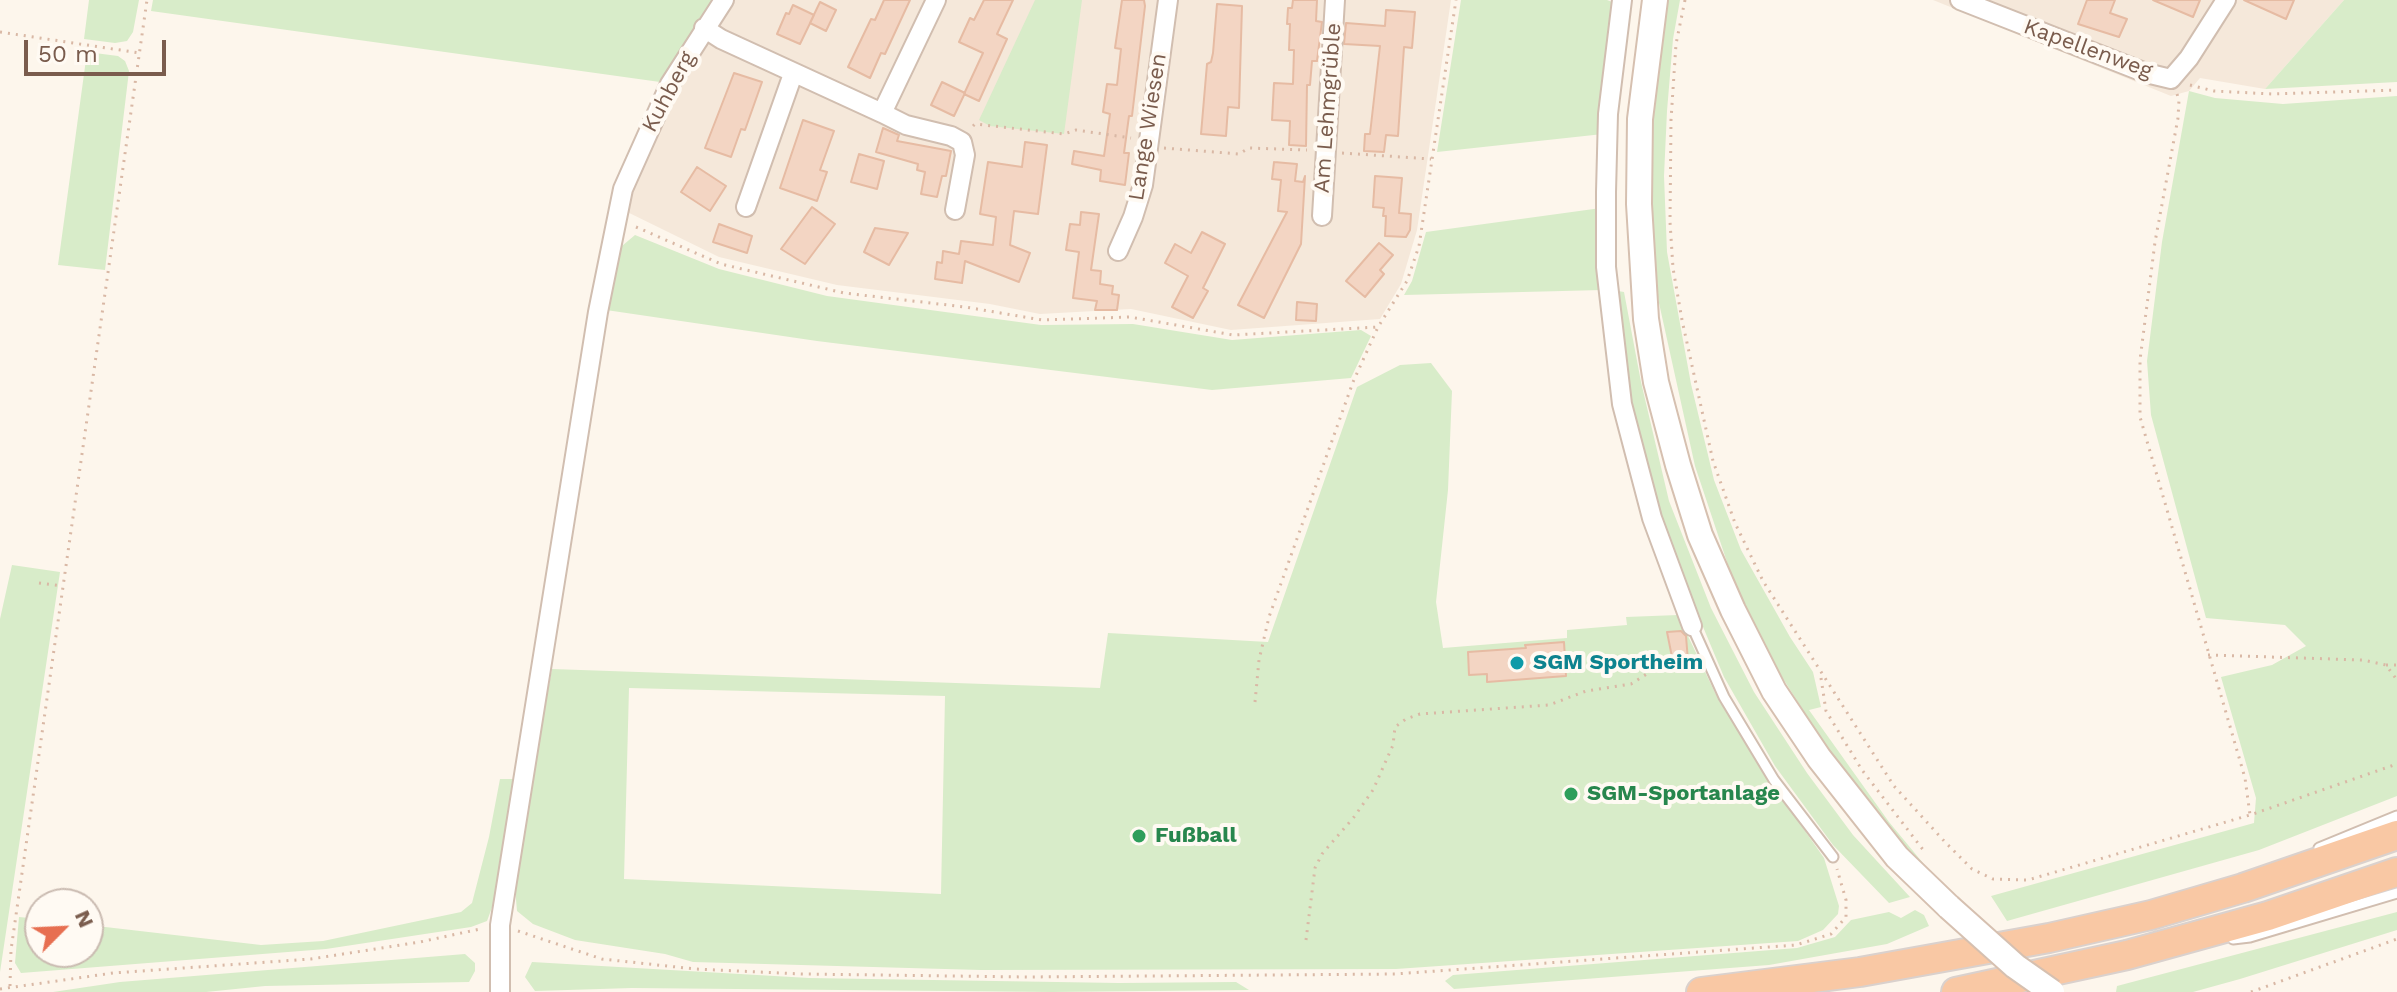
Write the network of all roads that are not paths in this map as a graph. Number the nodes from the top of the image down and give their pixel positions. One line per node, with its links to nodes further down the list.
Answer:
1 (724, 0): 9 (street, Kuhberg)
2 (936, 0): 11 (street)
3 (1168, 0): 15 (street, Lange Wiesen)
4 (1335, 0): 14 (street, Am Lehmgrüble)
5 (1622, 0): 16 (street)
6 (1655, 0): 27 (main road, bridge)
7 (1960, 0): 8 (street, Kapellenweg)
8 (2226, 0)
9 (704, 28): 10 (street); 24 (street, Kuhberg)
10 (793, 74): 11 (street); 12 (street)
11 (882, 113): 13 (street)
12 (746, 207)
13 (955, 210)
14 (1322, 216)
15 (1118, 251)
16 (1692, 626): 19 (lane)
17 (2397, 816): 21 (lane)
18 (2397, 835): 21 (highway)
19 (1833, 857)
20 (2397, 872): 23 (highway)
21 (2243, 888): 25 (highway)
22 (2397, 893): 23 (lane)
23 (2127, 955): 26 (highway)
24 (500, 992)
25 (1701, 992)
26 (1956, 992)
27 (2052, 992)

